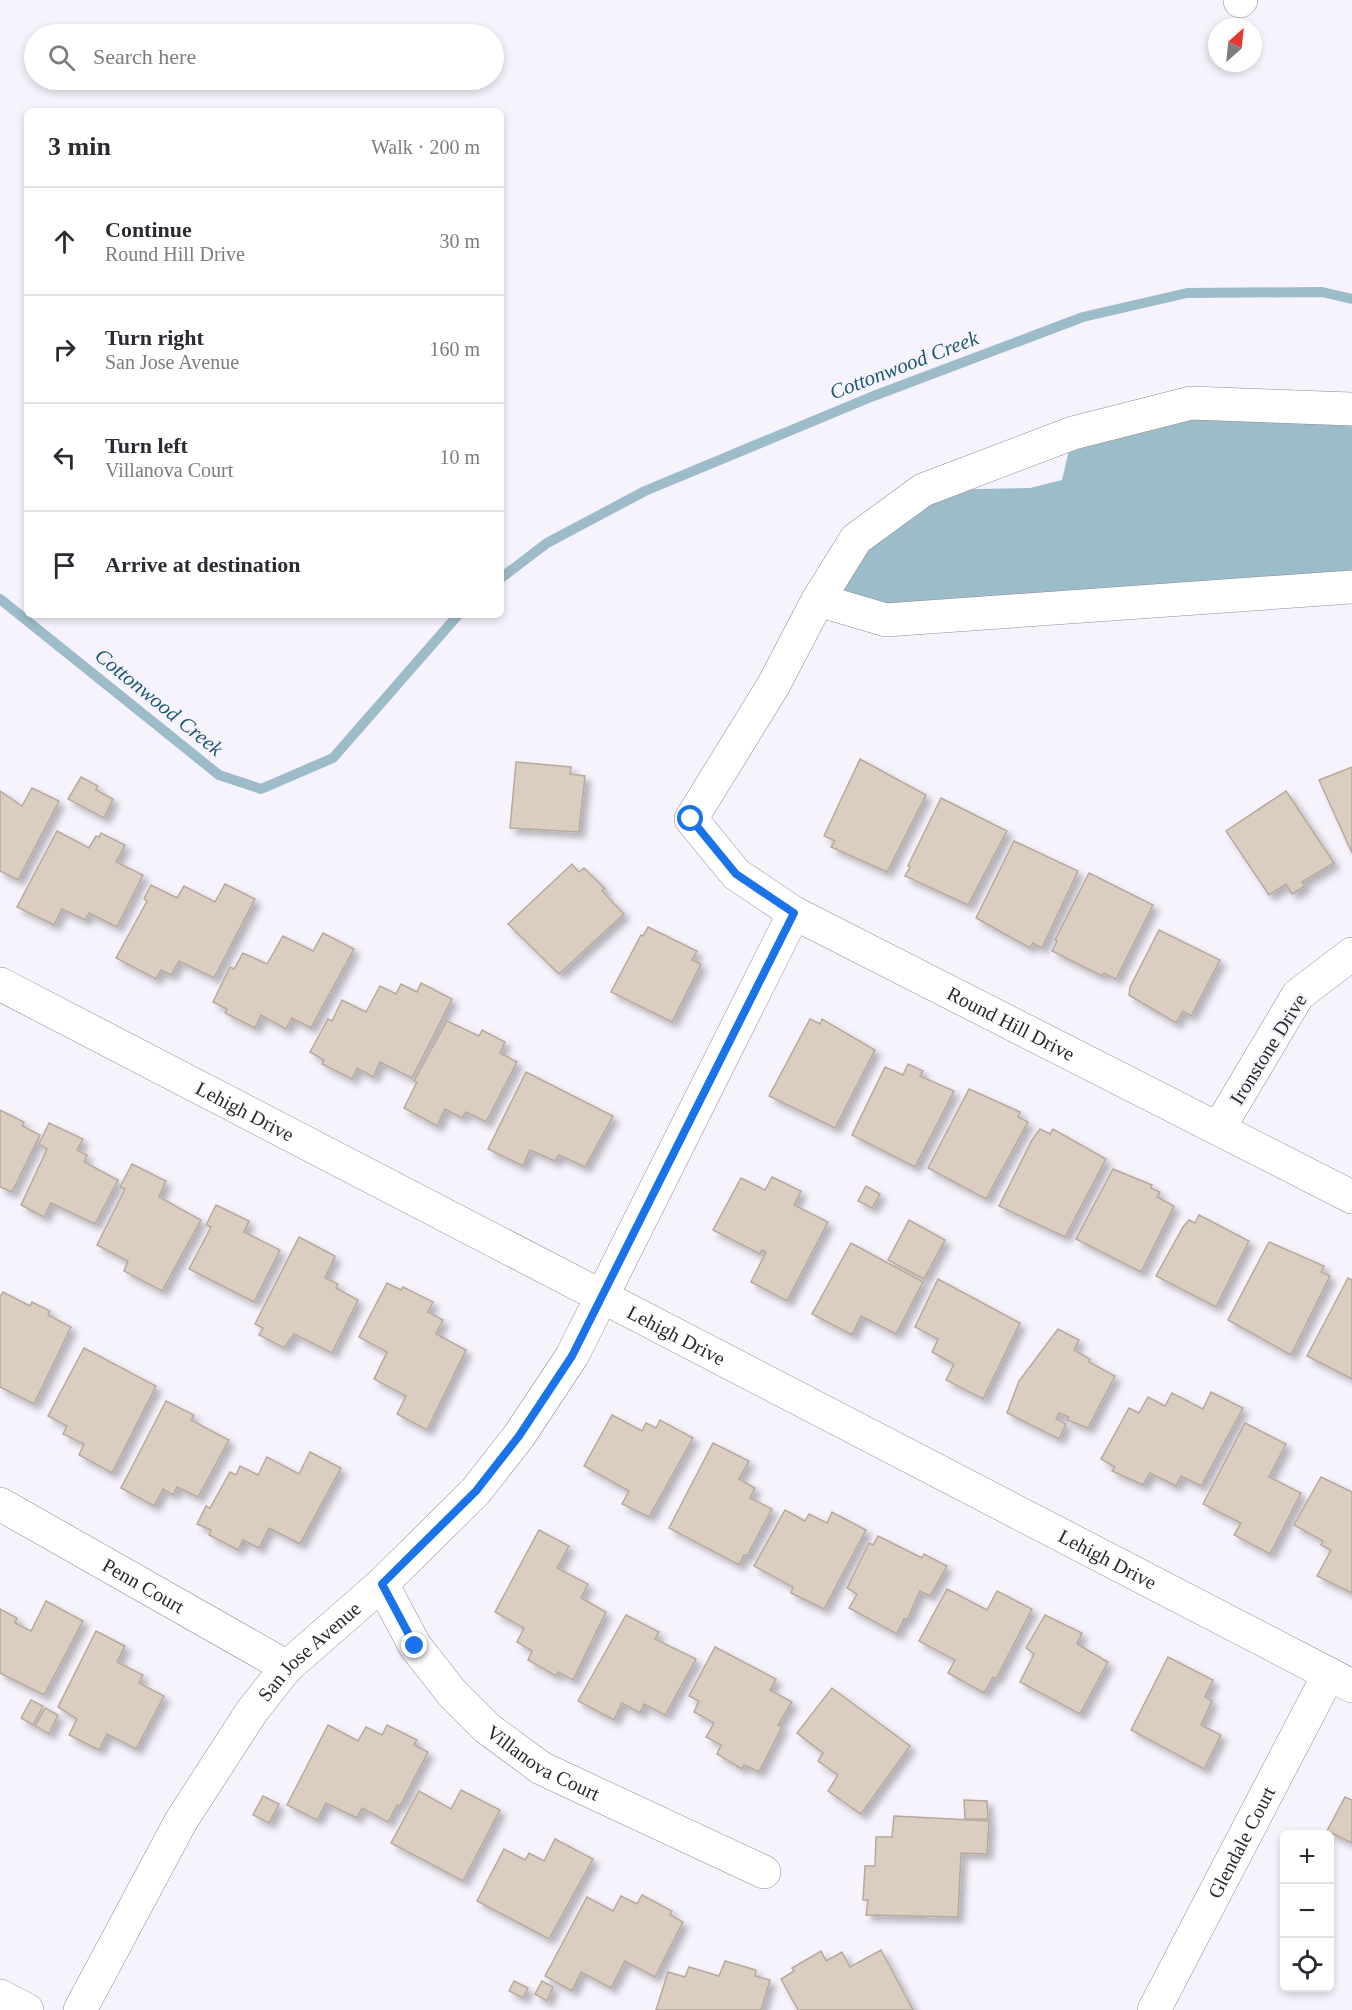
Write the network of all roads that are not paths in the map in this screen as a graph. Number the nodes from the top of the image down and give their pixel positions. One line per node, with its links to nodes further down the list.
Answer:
1 (1352, 410): 3 (street)
2 (1352, 587): 3 (street)
3 (818, 600): 4 (street, Round Hill Drive)
4 (794, 913): 7 (street, Round Hill Drive); 9 (street, San Jose Avenue)
5 (1352, 954): 7 (street, Ironstone Drive)
6 (0, 984): 9 (street, Lehigh Drive)
7 (1219, 1128): 8 (street, Round Hill Drive)
8 (1352, 1197)
9 (602, 1298): 11 (street, San Jose Avenue); 13 (street, Lehigh Drive)
10 (0, 1504): 12 (street, Penn Court)
11 (382, 1584): 12 (street, San Jose Avenue); 14 (street, Villanova Court)
12 (287, 1667): 17 (street, San Jose Avenue)
13 (1341, 1680): 18 (street, Glendale Court)
14 (764, 1872)
15 (0, 1996): 16 (street)
16 (27, 2010)
17 (80, 2010)
18 (1154, 2010)

